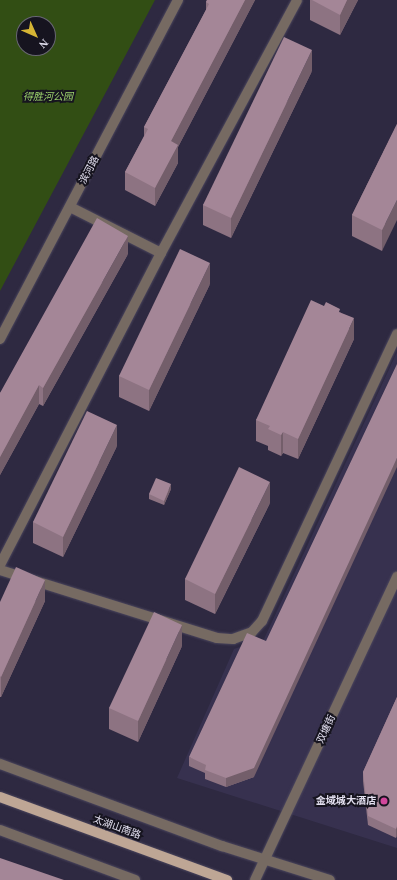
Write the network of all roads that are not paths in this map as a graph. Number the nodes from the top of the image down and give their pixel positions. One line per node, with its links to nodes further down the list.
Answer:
1 (178, 0): 3 (street, 滨河路)
2 (297, 0): 4 (street)
3 (70, 207): 4 (street); 6 (street, 滨河路)
4 (161, 253): 7 (street)
5 (397, 334): 8 (street)
6 (0, 339)
7 (0, 565)
8 (0, 570)
9 (397, 577): 13 (street, 双塘街)
10 (0, 764): 13 (street)
11 (0, 797): 15 (main road, 太湖山南路)
12 (0, 830): 14 (street)
13 (264, 860): 16 (street, 双塘街); 17 (street)
14 (135, 880)
15 (227, 880)
16 (255, 880)
17 (330, 880)

